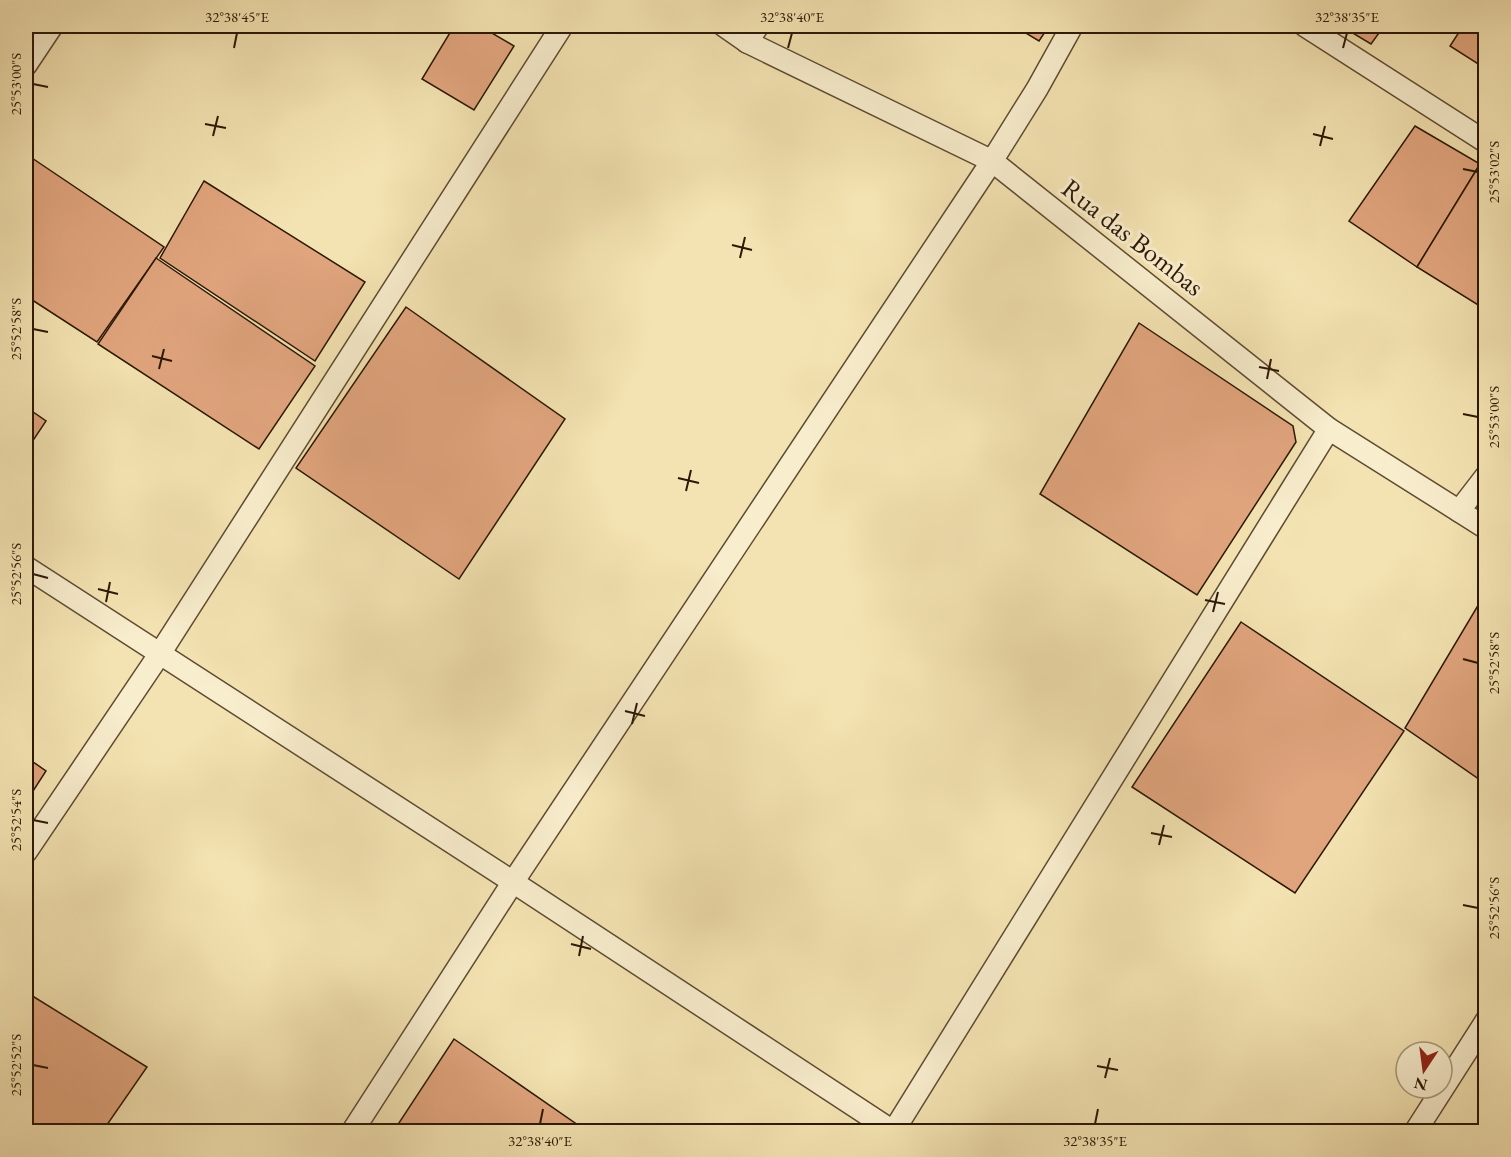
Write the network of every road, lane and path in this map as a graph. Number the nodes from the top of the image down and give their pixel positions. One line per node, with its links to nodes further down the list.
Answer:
1 (52, 26): 7 (street)
2 (562, 26): 15 (street)
3 (724, 26): 6 (street, Rua das Bombas)
4 (1072, 26): 9 (street)
5 (1305, 26): 8 (street)
6 (752, 34): 9 (street, Rua das Bombas)
7 (26, 65)
8 (1485, 142)
9 (992, 161): 10 (street, Rua das Bombas); 17 (street)
10 (1329, 429): 12 (street, Rua das Bombas); 20 (street)
11 (1485, 476): 12 (street)
12 (1459, 511): 13 (street, Rua das Bombas)
13 (1485, 528)
14 (26, 567): 15 (street)
15 (159, 655): 16 (street); 17 (street)
16 (26, 852)
17 (513, 882): 19 (street); 20 (street)
18 (1485, 1021): 21 (street)
19 (352, 1131)
20 (893, 1131)
21 (1414, 1131)

